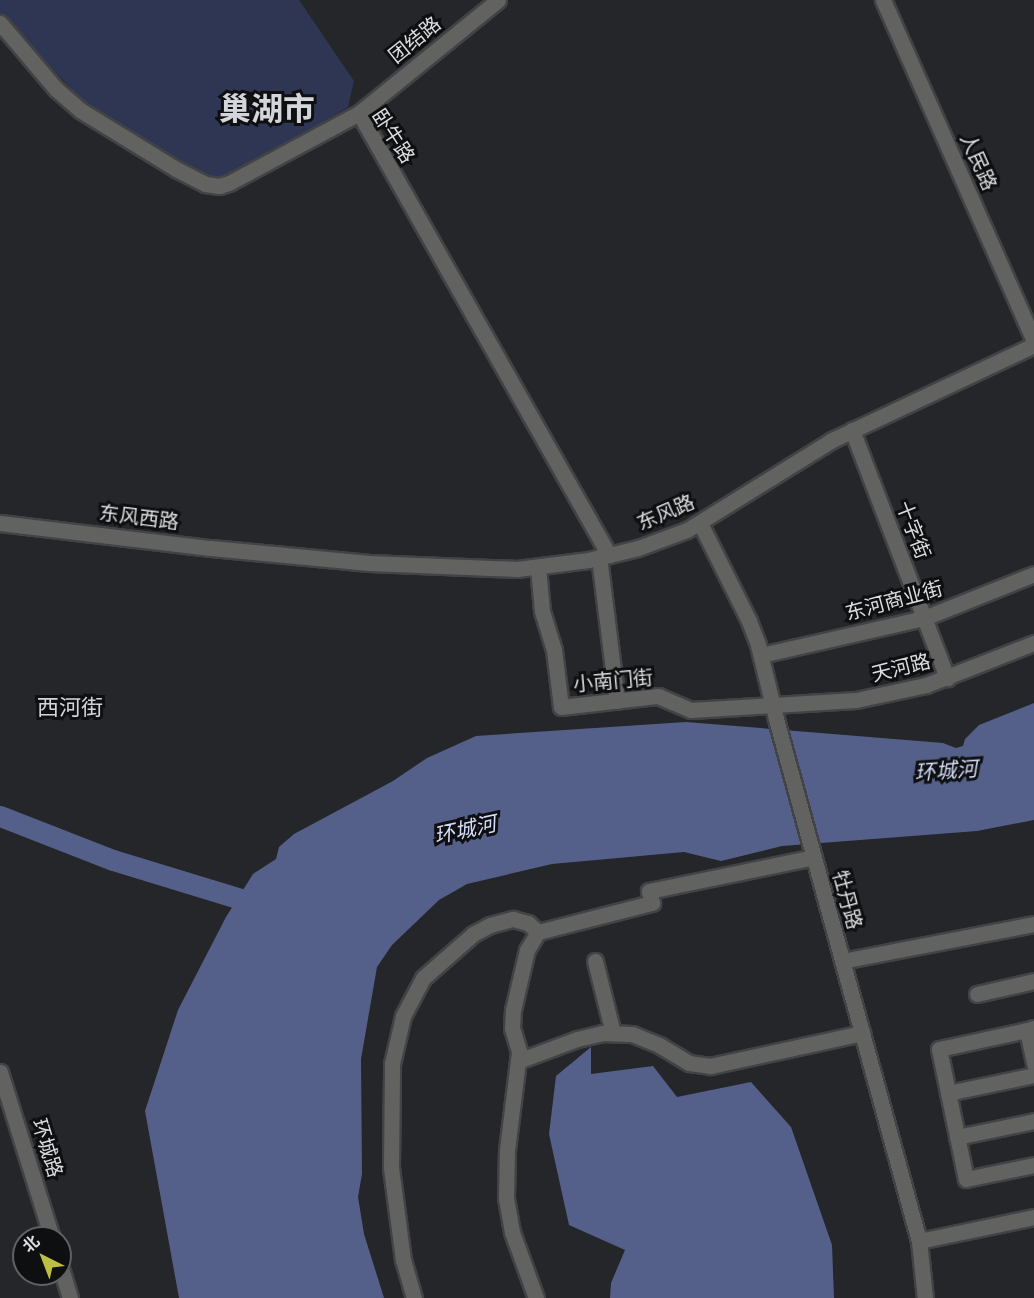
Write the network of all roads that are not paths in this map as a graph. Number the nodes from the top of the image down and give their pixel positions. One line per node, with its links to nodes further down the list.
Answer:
1 (498, 0): 4 (street, 团结路)
2 (884, 0): 5 (street, 人民路)
3 (0, 22): 4 (street, 卧牛路)
4 (359, 113): 10 (street, 卧牛路)
5 (1034, 343): 6 (street, 东风路)
6 (852, 430): 8 (street, 东风路); 13 (street, 十字街)
7 (0, 523): 9 (street, 东风西路)
8 (700, 523): 10 (street, 东风路); 15 (street, 牡丹路)
9 (273, 554): 11 (street, 东风路)
10 (604, 556): 11 (street, 东风路); 17 (street)
11 (538, 567): 17 (street, 小南门街)
12 (1034, 574): 13 (street, 东河商业街)
13 (924, 618): 15 (street, 东河商业街); 16 (street, 十字街)
14 (1034, 643): 16 (street, 天河路)
15 (761, 654): 18 (street, 牡丹路)
16 (947, 678): 18 (street, 天河路)
17 (617, 701): 18 (street, 小南门街)
18 (772, 704): 19 (street, 牡丹路)
19 (813, 857): 21 (street); 23 (street, 牡丹路)
20 (1034, 924): 23 (street)
21 (538, 932): 29 (street); 40 (street)
22 (595, 961): 27 (street)
23 (842, 961): 28 (street, 牡丹路)
24 (1034, 981): 25 (street)
25 (977, 994)
26 (1030, 1029): 30 (street); 33 (street)
27 (613, 1033): 28 (street); 29 (street)
28 (862, 1033): 39 (street, 牡丹路)
29 (518, 1061): 41 (street)
30 (1034, 1064)
31 (0, 1072): 38 (street, 环城路)
32 (1034, 1075): 33 (street)
33 (948, 1093): 35 (street)
34 (1034, 1121): 35 (street)
35 (957, 1137): 36 (street)
36 (1034, 1165)
37 (1034, 1217): 39 (street)
38 (48, 1226)
39 (919, 1241): 42 (street, 牡丹路)
40 (414, 1298)
41 (536, 1298)
42 (925, 1298)

